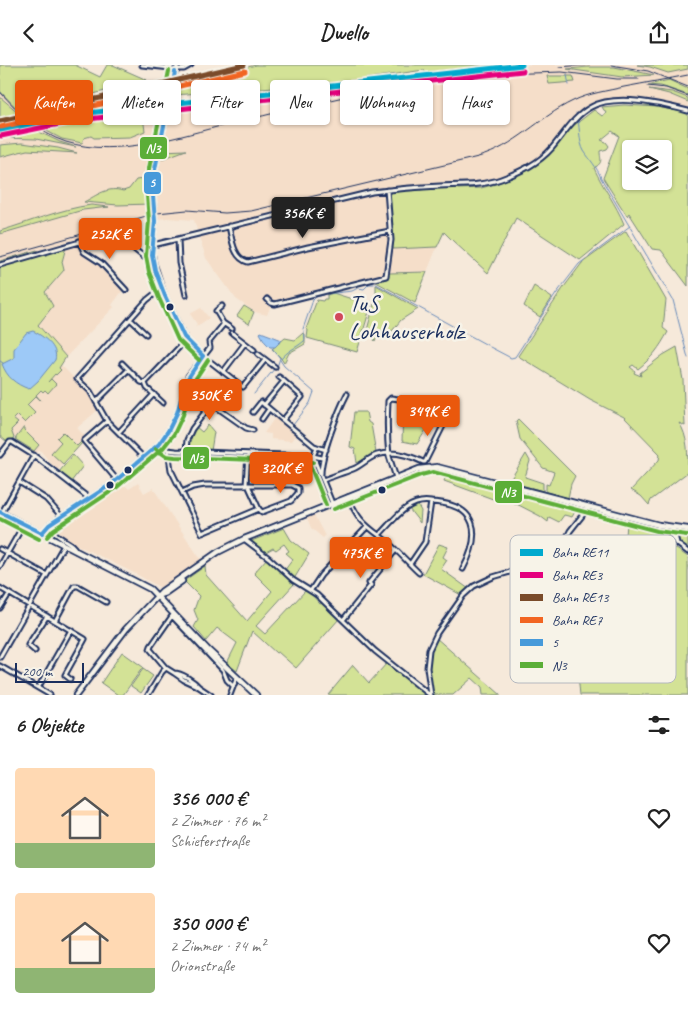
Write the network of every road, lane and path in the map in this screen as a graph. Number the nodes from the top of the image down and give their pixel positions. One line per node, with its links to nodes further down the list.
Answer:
1 (142, 65): 3 (street)
2 (191, 65): 4 (street)
3 (171, 68): 4 (street); 5 (street)
4 (178, 69): 5 (street)
5 (175, 73): 12 (street)
6 (688, 111): 7 (street)
7 (387, 190): 8 (street); 9 (street)
8 (228, 226): 9 (street); 10 (street)
9 (390, 231): 18 (street)
10 (178, 239): 12 (street); 17 (street)
11 (79, 241): 13 (street); 14 (street); 16 (street)
12 (153, 245): 13 (street)
13 (153, 259): 15 (street)
14 (0, 265)
15 (162, 288): 20 (street); 23 (street)
16 (126, 290)
17 (186, 295)
18 (267, 299)
19 (222, 306): 21 (street)
20 (130, 319): 22 (street); 39 (street)
21 (223, 323): 24 (street); 27 (street)
22 (146, 333)
23 (186, 340): 27 (street); 35 (street)
24 (245, 343): 25 (street); 32 (street)
25 (254, 350)
26 (258, 353): 28 (street)
27 (203, 356): 32 (street); 50 (street)
28 (265, 359): 30 (street); 32 (street)
29 (122, 363): 31 (street)
30 (275, 367)
31 (128, 370): 35 (street); 39 (street)
32 (223, 371)
33 (279, 377): 34 (street)
34 (284, 381): 42 (street); 46 (street)
35 (145, 383): 37 (street)
36 (222, 390): 41 (street)
37 (154, 394): 40 (street); 49 (street)
38 (346, 394): 53 (street)
39 (96, 402): 47 (street)
40 (163, 403)
41 (211, 404): 48 (street); 55 (street)
42 (264, 405): 43 (street); 44 (street)
43 (269, 409): 45 (street); 46 (street)
44 (253, 412)
45 (262, 419)
46 (283, 420): 51 (street)
47 (107, 421): 49 (street); 66 (street)
48 (252, 431)
49 (119, 432): 61 (street)
50 (158, 444): 52 (street); 61 (street)
51 (317, 447): 53 (street); 62 (street)
52 (168, 450): 55 (street); 71 (street)
53 (326, 450): 63 (street)
54 (1, 451): 58 (street); 59 (street)
55 (186, 451): 57 (street)
56 (389, 453): 56 (street); 65 (street); 67 (street)
57 (248, 454): 60 (street); 69 (street)
58 (0, 455)
59 (34, 455): 68 (street); 73 (street)
60 (288, 455): 62 (street); 70 (street)
61 (143, 457): 66 (street)
62 (313, 457): 63 (street); 64 (street)
63 (322, 459): 64 (street)
64 (321, 474): 67 (street)
65 (396, 478): 72 (main road); 76 (main road)
66 (118, 480): 73 (street)
67 (323, 480): 75 (street)
68 (20, 482): 78 (street); 79 (street)
69 (247, 485): 70 (street); 71 (street); 77 (street)
70 (286, 485): 77 (street)
71 (182, 492): 77 (street)
72 (348, 497): 75 (main road); 83 (street)
73 (90, 499): 79 (street)
74 (431, 502): 87 (street); 101 (street); 103 (street)
75 (332, 503): 93 (main road)
76 (590, 507): 82 (main road); 88 (street)
77 (259, 509)
78 (1, 513): 80 (main road)
79 (61, 517): 81 (street)
80 (24, 524): 86 (main road); 100 (street)
81 (49, 525): 86 (street); 97 (street)
82 (659, 525): 84 (main road); 89 (street)
83 (367, 527): 87 (street); 108 (street)
84 (673, 527): 85 (main road); 90 (street); 91 (street)
85 (688, 529)
86 (42, 533): 94 (main road)
87 (379, 535): 98 (street)
88 (568, 535)
89 (669, 535)
90 (671, 535)
91 (675, 535)
92 (676, 537): 95 (street)
93 (244, 539): 108 (street); 110 (main road)
94 (64, 544): 97 (main road); 106 (street)
95 (678, 544): 99 (street)
96 (0, 549): 100 (street)
97 (76, 551): 110 (main road)
98 (396, 551): 101 (street); 115 (street)
99 (688, 552)
100 (7, 553): 102 (street); 106 (street)
101 (410, 564): 105 (street)
102 (0, 566)
103 (463, 569)
104 (510, 572): 132 (street)
105 (419, 573)
106 (47, 575): 112 (street)
107 (0, 589): 109 (street)
108 (311, 591): 115 (street)
109 (9, 594): 112 (street); 113 (street)
110 (158, 595): 122 (main road); 127 (main road)
111 (106, 602): 116 (street)
112 (29, 606): 114 (street); 119 (street)
113 (0, 608)
114 (47, 616): 116 (street); 118 (street)
115 (343, 620): 132 (street)
116 (55, 621): 117 (street)
117 (71, 630): 123 (street); 125 (street)
118 (35, 651)
119 (0, 657)
120 (0, 666): 125 (street)
121 (166, 668): 124 (street); 128 (street); 129 (street)
122 (237, 677): 124 (street); 131 (main road)
123 (70, 679)
124 (233, 686): 130 (street)
125 (38, 688): 126 (street)
126 (50, 695)
127 (76, 695)
128 (148, 695)
129 (211, 695)
130 (230, 695)
131 (256, 695)
132 (431, 695)

